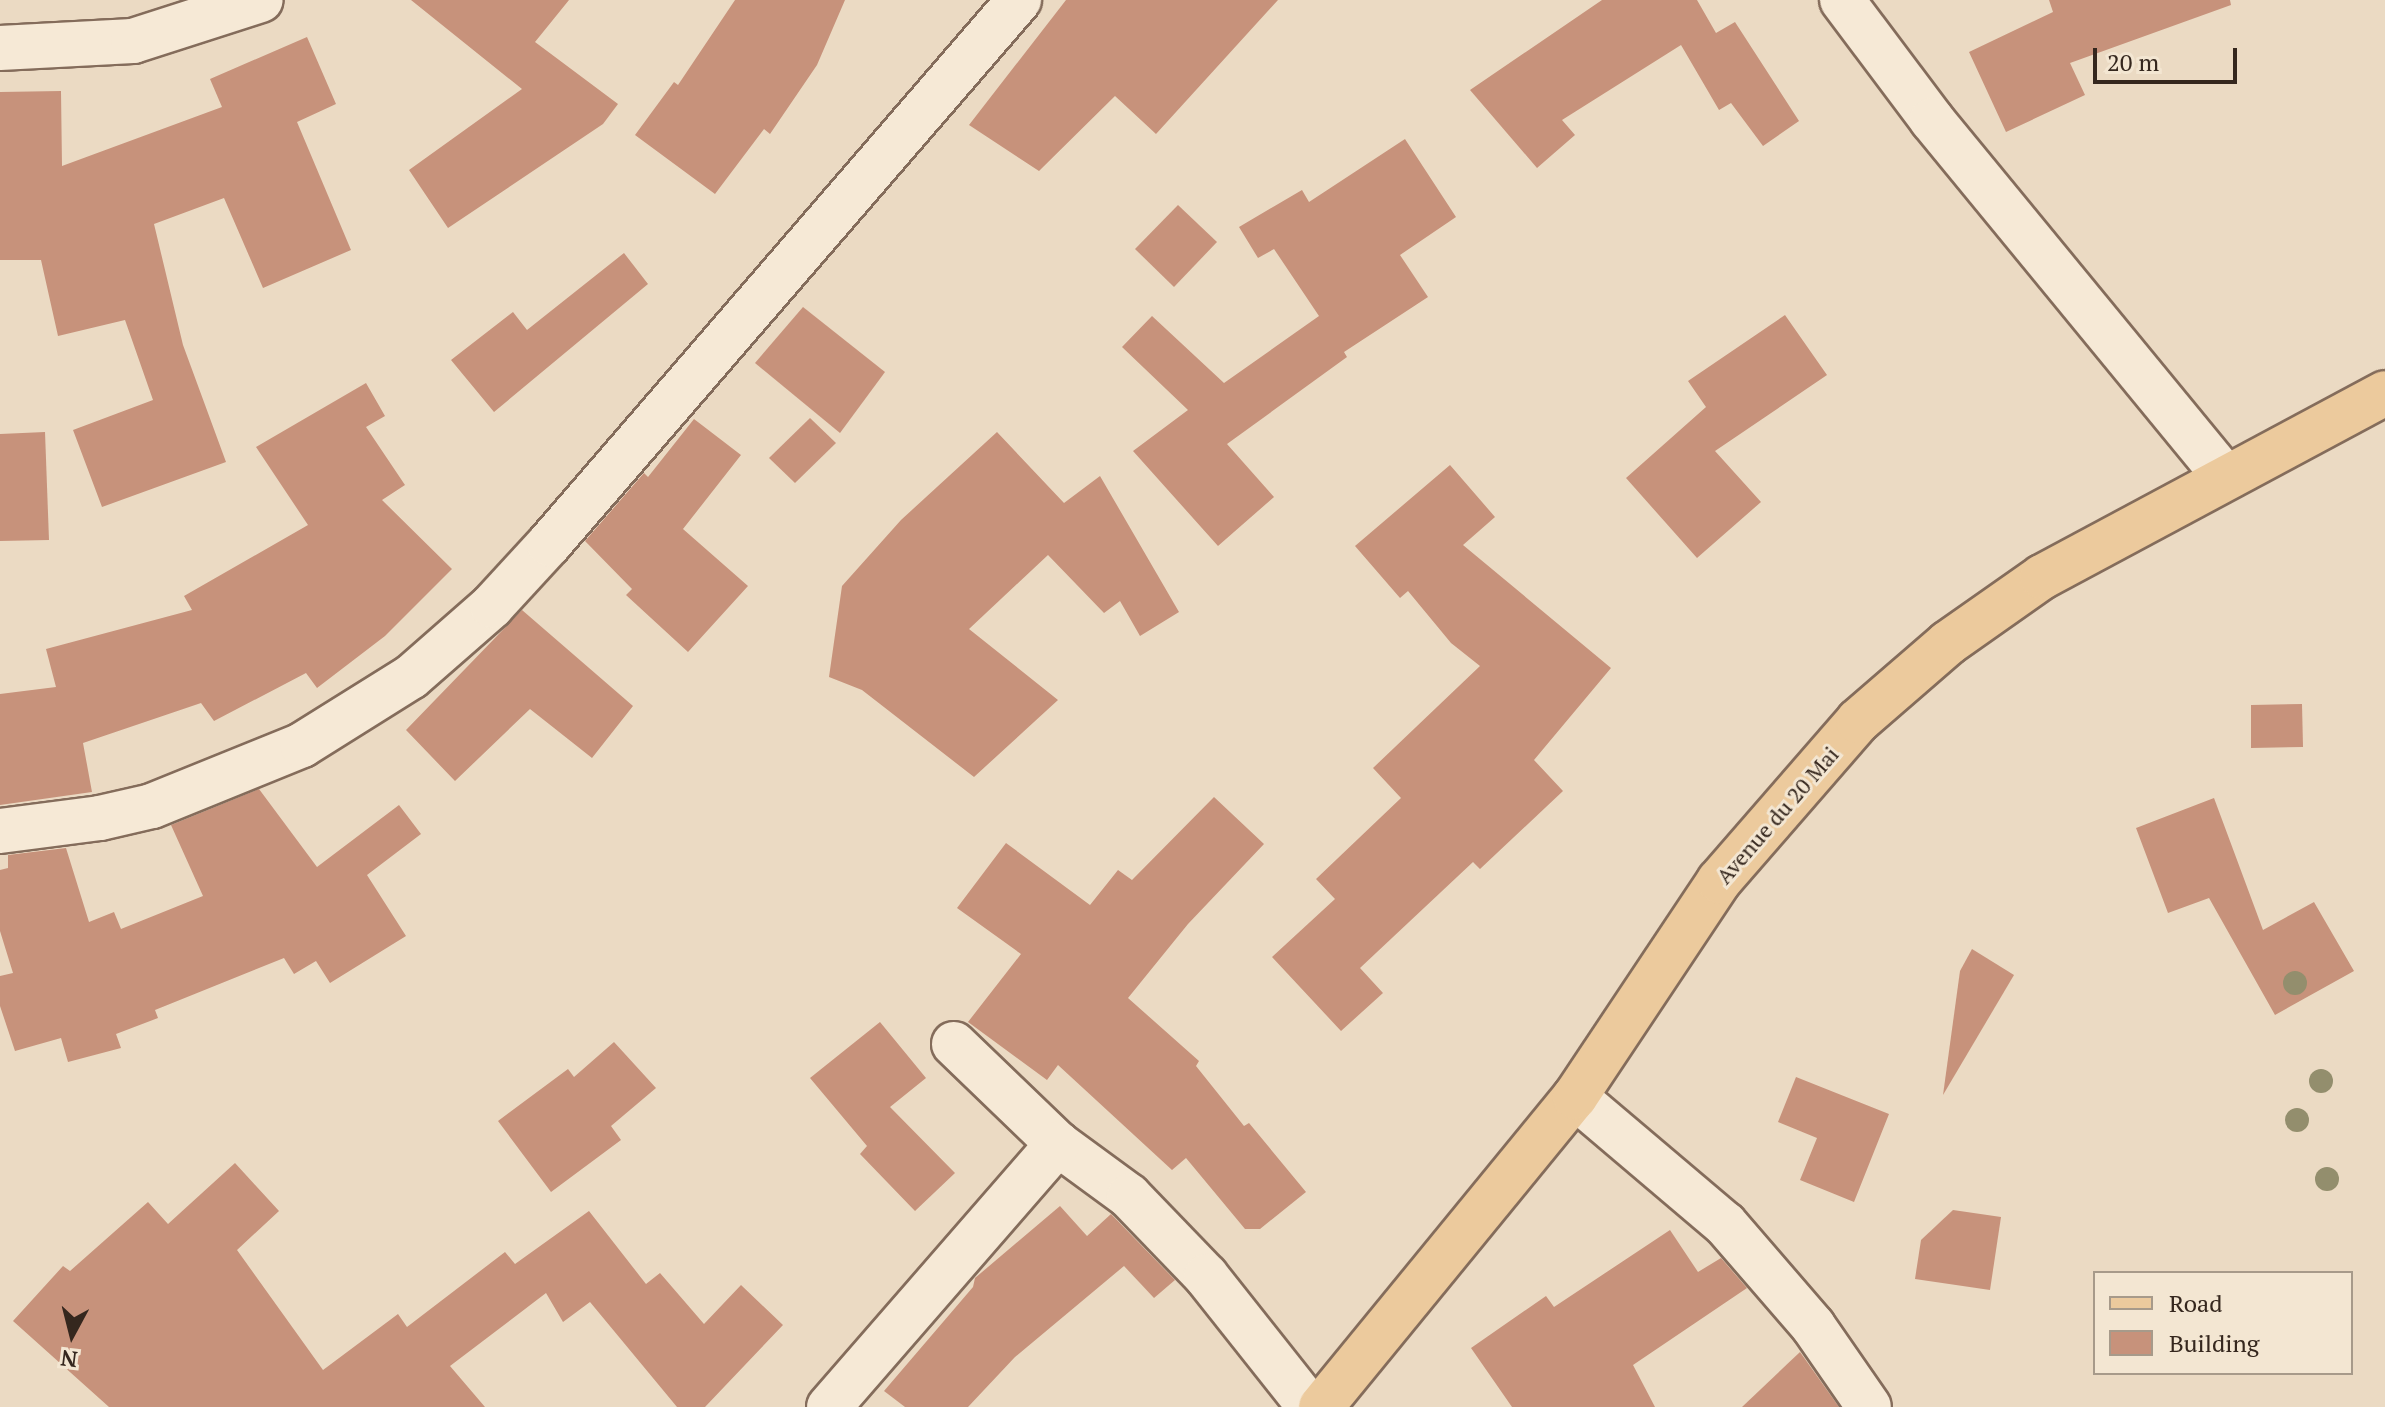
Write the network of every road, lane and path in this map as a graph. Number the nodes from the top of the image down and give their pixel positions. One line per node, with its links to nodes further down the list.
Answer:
1 (261, 0): 4 (street)
2 (1019, 0): 7 (street)
3 (1842, 0): 6 (street)
4 (0, 48)
5 (2385, 393): 6 (main road, Avenue du 20 Mai)
6 (2224, 476): 9 (main road, Avenue du 20 Mai)
7 (0, 831)
8 (954, 1044): 10 (street)
9 (1575, 1097): 13 (main road, Avenue du 20 Mai); 14 (street)
10 (1058, 1144): 11 (street); 12 (street)
11 (829, 1407)
12 (1310, 1407)
13 (1321, 1407)
14 (1869, 1407)

